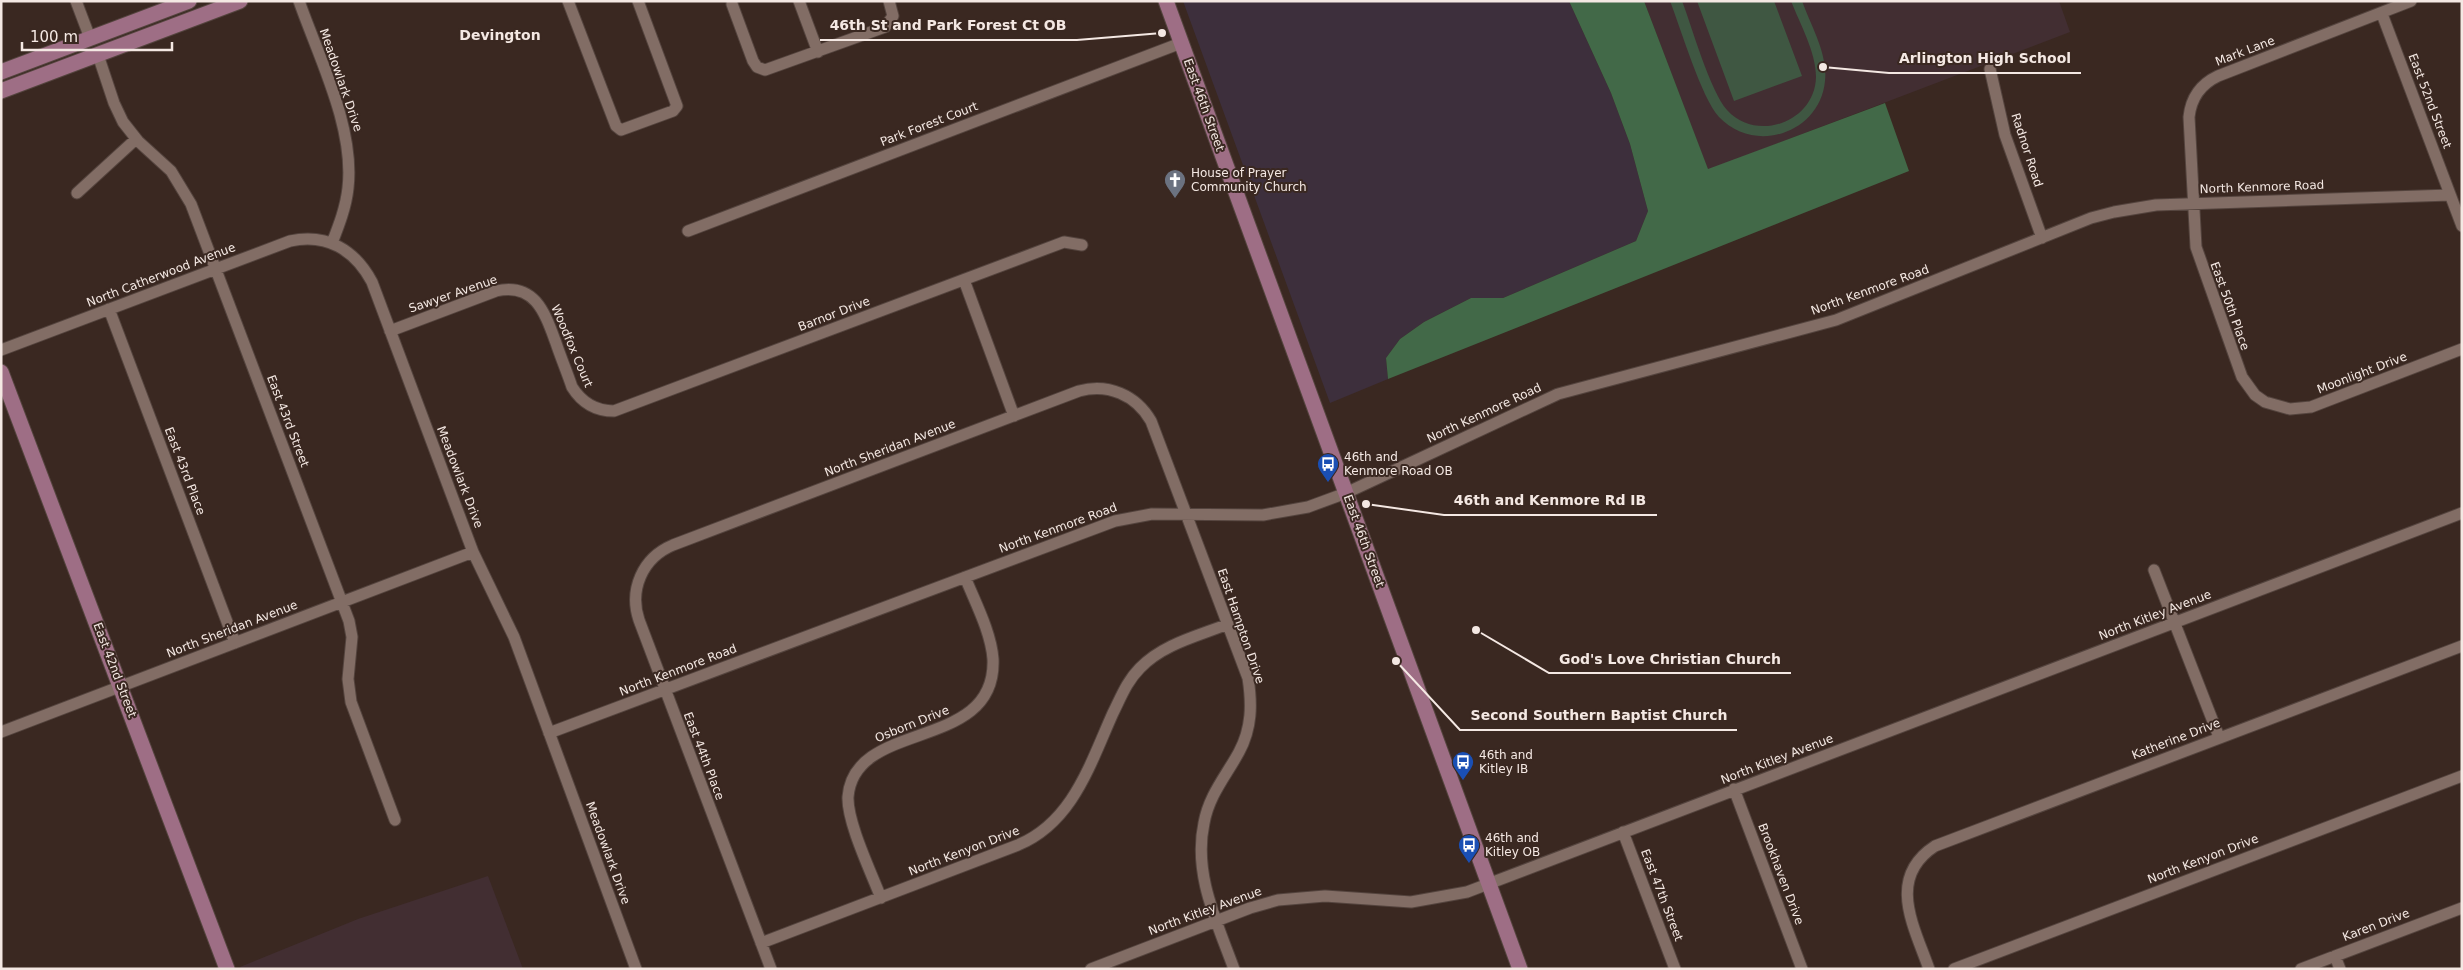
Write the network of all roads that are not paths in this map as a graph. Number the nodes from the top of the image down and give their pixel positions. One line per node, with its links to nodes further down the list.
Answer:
1 (76, 1): 13 (street)
2 (189, 1): 13 (main road)
3 (240, 1): 16 (main road)
4 (299, 1): 27 (street, Meadowlark Drive)
5 (568, 1): 6 (street)
6 (638, 1)
7 (799, 1): 15 (street)
8 (889, 1): 15 (street)
9 (1166, 1): 14 (main road, East 46th Street)
10 (2411, 1): 12 (street, Mark Lane)
11 (732, 4): 15 (street)
12 (2382, 14): 22 (street, East 52nd Street); 23 (street, Mark Lane)
13 (90, 38): 18 (main road)
14 (1181, 43): 25 (street, Park Forest Court); 41 (main road, East 46th Street)
15 (818, 52)
16 (98, 55): 19 (main road); 20 (street, East 43rd Street)
17 (1990, 70): 26 (street, Radnor Road)
18 (1, 72)
19 (1, 92)
20 (136, 139): 21 (street); 29 (street, East 43rd Street)
21 (77, 193)
22 (2450, 195): 23 (street, North Kenmore Road); 24 (street, East 52nd Street)
23 (2192, 204): 26 (street, North Kenmore Road); 38 (street, East 50th Place)
24 (2462, 226)
25 (688, 231)
26 (2042, 238): 41 (street, North Kenmore Road)
27 (332, 243): 29 (street, North Catherwood Avenue); 33 (street, Meadowlark Drive)
28 (1082, 245): 30 (street, Barnor Drive)
29 (216, 269): 32 (street, North Catherwood Avenue); 48 (street, East 43rd Street)
30 (964, 280): 39 (street, Barnor Drive); 40 (street)
31 (526, 294): 33 (street, Sawyer Avenue); 39 (street, Woodfox Court)
32 (110, 309): 35 (street, North Catherwood Avenue); 51 (street, East 43rd Place)
33 (390, 331): 44 (street, Meadowlark Drive)
34 (2462, 349): 38 (street, Moonlight Drive)
35 (1, 350)
36 (1, 372): 53 (main road, East 42nd Street)
37 (1136, 402): 40 (street, North Sheridan Avenue); 43 (street, East Hampton Drive)
38 (2270, 404)
39 (594, 408)
40 (1014, 416): 45 (street, North Sheridan Avenue)
41 (1346, 493): 43 (street, North Kenmore Road); 62 (main road, East 46th Street)
42 (2462, 513): 49 (street, North Kitley Avenue)
43 (1186, 515): 47 (street, North Kenmore Road); 50 (street, East Hampton Drive)
44 (473, 552): 48 (street, North Sheridan Avenue); 56 (street, Meadowlark Drive)
45 (657, 555): 54 (street, East 44th Place)
46 (2154, 570): 49 (street)
47 (965, 577): 54 (street, North Kenmore Road); 63 (street, Osborn Drive)
48 (342, 602): 51 (street, North Sheridan Avenue); 60 (street, East 43rd Street)
49 (2175, 622): 57 (street); 59 (street, North Kitley Avenue)
50 (1228, 624): 63 (street, North Kenyon Drive); 65 (street, East Hampton Drive)
51 (235, 643): 53 (street, North Sheridan Avenue)
52 (2462, 646): 57 (street, Katherine Drive)
53 (121, 687): 55 (street, North Sheridan Avenue); 68 (main road, East 42nd Street)
54 (665, 690): 56 (street, North Kenmore Road); 66 (street, East 44th Place)
55 (1, 732)
56 (549, 733): 69 (street, Meadowlark Drive)
57 (2219, 737): 76 (street, Katherine Drive)
58 (2462, 776): 77 (street, North Kenyon Drive)
59 (1734, 789): 61 (street, North Kitley Avenue); 75 (street, Brookhaven Drive)
60 (395, 820)
61 (1623, 832): 62 (street, North Kitley Avenue); 74 (street, East 47th Street)
62 (1489, 884): 65 (street, North Kitley Avenue); 73 (main road, East 46th Street)
63 (881, 898): 66 (street, North Kenyon Drive)
64 (2462, 908): 67 (street, Karen Drive)
65 (1216, 921): 71 (street, North Kitley Avenue); 72 (street, East Hampton Drive)
66 (761, 944): 70 (street, East 44th Place)
67 (2335, 956): 78 (street, Karen Drive); 79 (street)
68 (227, 969)
69 (636, 969)
70 (771, 969)
71 (1090, 969)
72 (1234, 969)
73 (1520, 969)
74 (1675, 969)
75 (1802, 969)
76 (1929, 969)
77 (1954, 969)
78 (2301, 969)
79 (2340, 969)

